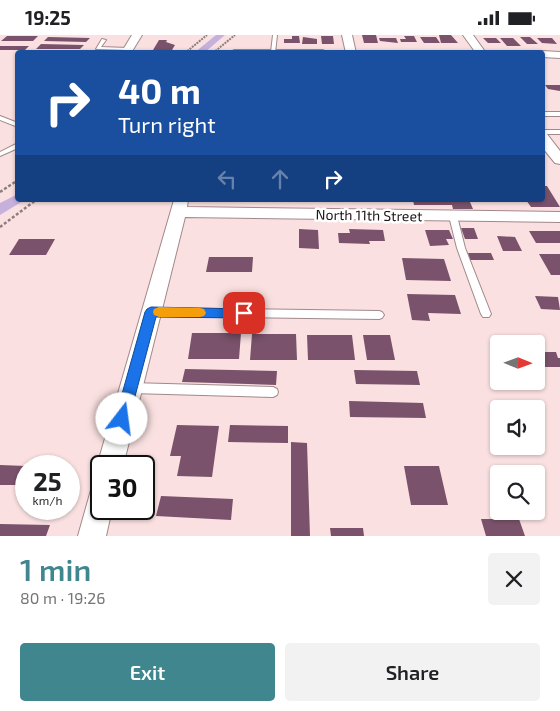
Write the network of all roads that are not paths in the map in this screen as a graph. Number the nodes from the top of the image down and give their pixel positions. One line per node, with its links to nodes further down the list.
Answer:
1 (137, 35): 7 (street)
2 (275, 35): 8 (lane)
3 (347, 35): 9 (street)
4 (468, 35): 10 (street)
5 (104, 39): 6 (lane)
6 (117, 50)
7 (128, 50)
8 (274, 50)
9 (350, 50)
10 (479, 50)
11 (545, 54): 12 (street)
12 (560, 55)
13 (545, 114): 14 (lane)
14 (560, 114)
15 (0, 118): 16 (lane)
16 (15, 124)
17 (545, 132): 18 (lane)
18 (560, 132)
19 (545, 141): 22 (street)
20 (15, 146): 21 (lane)
21 (0, 154)
22 (560, 161)
23 (179, 206): 24 (street, North 11th Street); 27 (street)
24 (386, 207): 25 (street, North 11th Street)
25 (454, 216): 26 (street, North 11th Street); 28 (lane)
26 (560, 217)
27 (151, 312): 29 (lane); 30 (street)
28 (486, 314)
29 (379, 315)
30 (130, 388): 31 (lane); 32 (street)
31 (273, 392)
32 (113, 455)
33 (96, 520): 34 (street)
34 (92, 536)

